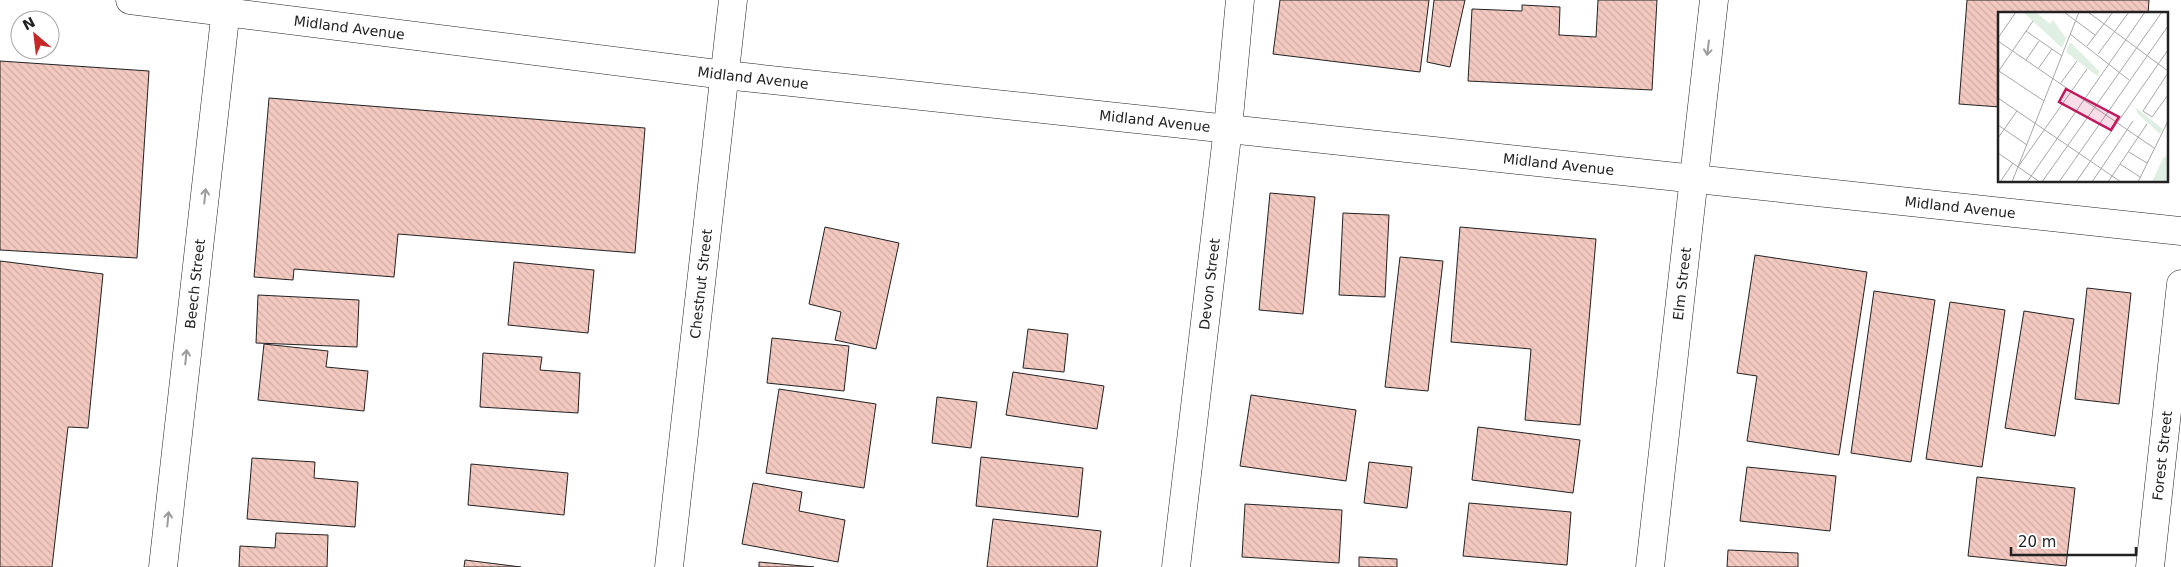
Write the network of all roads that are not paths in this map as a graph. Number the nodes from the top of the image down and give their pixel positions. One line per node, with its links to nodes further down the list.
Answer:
1 (130, 0): 5 (street, Midland Avenue)
2 (733, 0): 6 (street, Chestnut Street)
3 (1240, 0): 7 (street, Devon Street)
4 (1714, 0): 8 (street, Elm Street, one-way to 8)
5 (226, 6): 6 (street, Midland Avenue); 11 (street, Beech Street, one-way to 5)
6 (725, 75): 7 (street, Midland Avenue); 12 (street, Chestnut Street)
7 (1228, 128): 8 (street, Midland Avenue); 13 (street, Devon Street)
8 (1693, 178): 9 (street, Midland Avenue); 14 (street, Elm Street)
9 (2181, 231)
10 (2181, 284): 15 (street, Forest Street)
11 (163, 567)
12 (668, 567)
13 (1176, 567)
14 (1650, 567)
15 (2150, 567)

